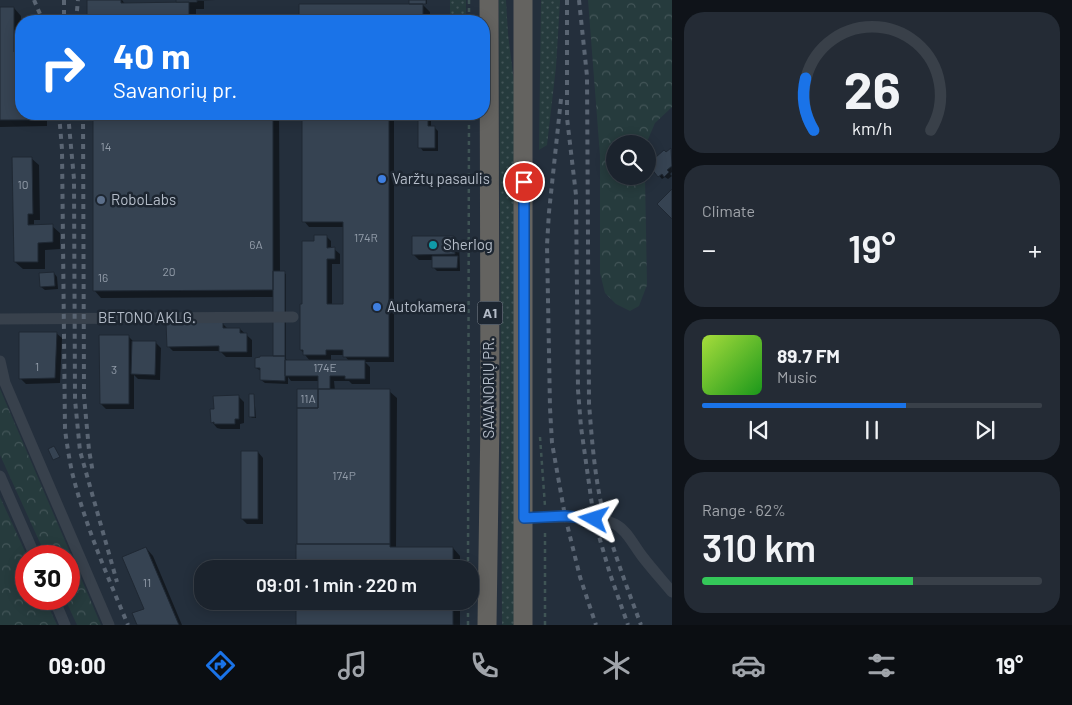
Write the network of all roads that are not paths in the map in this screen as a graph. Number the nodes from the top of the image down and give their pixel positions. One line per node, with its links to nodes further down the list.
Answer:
1 (489, 0): 3 (highway, SAVANORIŲ PR. / A1)
2 (523, 0): 9 (highway, A1)
3 (489, 15)
4 (489, 120): 15 (highway, SAVANORIŲ PR. / A1)
5 (293, 317): 6 (street, BETONO AKLG.)
6 (0, 319)
7 (0, 361): 14 (street)
8 (0, 476): 10 (street)
9 (524, 518): 11 (street); 16 (highway, A1)
10 (30, 545)
11 (672, 592)
12 (59, 610): 13 (street)
13 (65, 625)
14 (109, 625)
15 (487, 625)
16 (524, 625)

